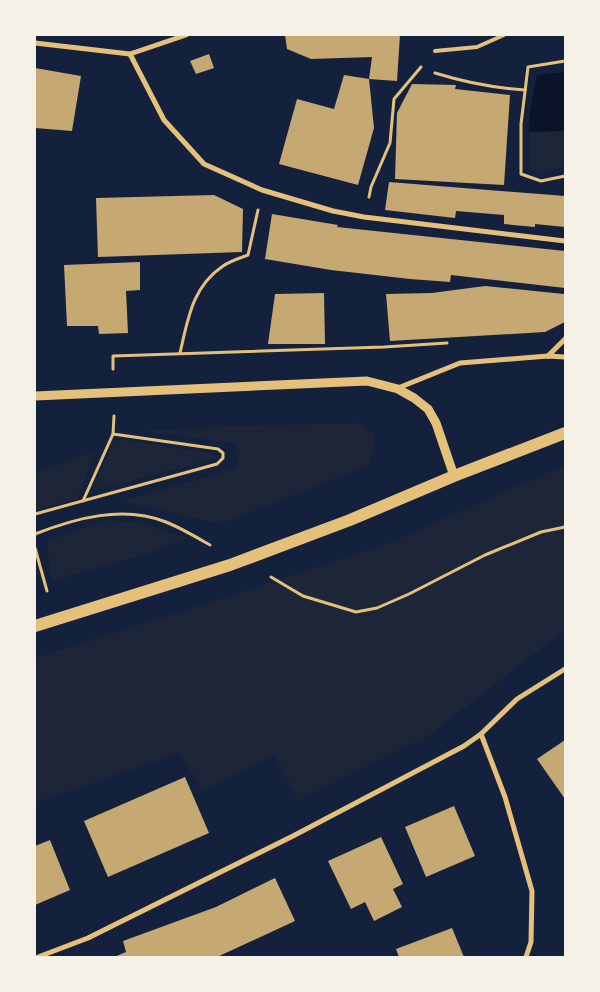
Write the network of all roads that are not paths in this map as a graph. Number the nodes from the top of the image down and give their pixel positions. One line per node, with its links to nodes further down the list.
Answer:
1 (186, 35): 5 (street)
2 (504, 35): 4 (lane)
3 (35, 43): 5 (street)
4 (434, 51)
5 (130, 54): 6 (street)
6 (565, 241)
7 (565, 339): 8 (street)
8 (548, 356): 9 (street); 10 (street)
9 (565, 357)
10 (398, 389): 11 (street); 13 (street)
11 (35, 396)
12 (565, 433): 13 (main road)
13 (454, 476): 14 (main road)
14 (35, 626)
15 (565, 669): 16 (street)
16 (480, 734): 17 (street); 18 (street)
17 (38, 957)
18 (526, 957)

